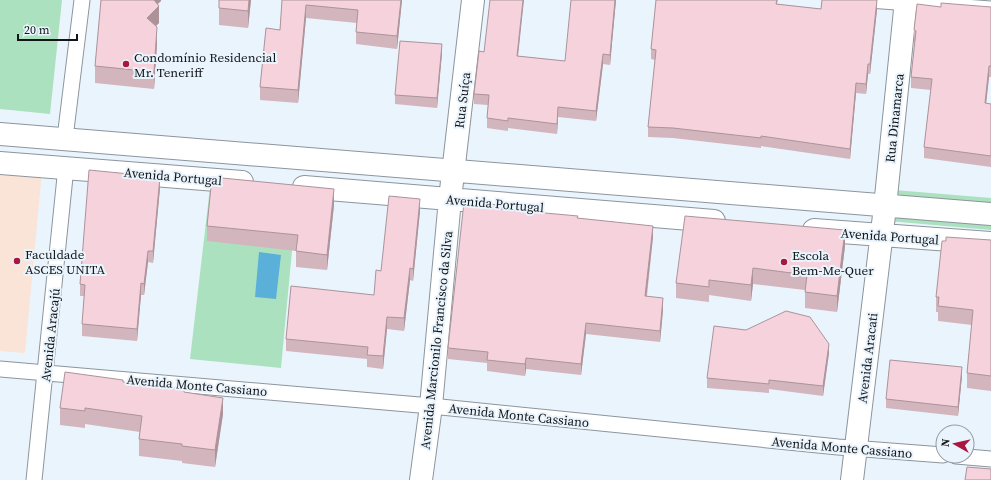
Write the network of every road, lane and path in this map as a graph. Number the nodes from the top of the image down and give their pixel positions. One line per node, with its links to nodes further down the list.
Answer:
1 (82, 0): 7 (street)
2 (473, 0): 10 (street, Rua Suíça)
3 (869, 0): 4 (street)
4 (906, 1): 5 (street); 14 (street, Rua Dinamarca)
5 (991, 9)
6 (0, 134): 7 (street, Avenida Portugal)
7 (65, 138): 10 (street, Avenida Portugal)
8 (0, 163): 9 (street, Avenida Portugal)
9 (66, 167): 11 (street, Avenida Portugal); 21 (street, Avenida Aracajú)
10 (454, 172): 13 (street, Rua Suíça); 14 (street, Avenida Portugal)
11 (262, 183)
12 (285, 185): 13 (street, Avenida Portugal)
13 (450, 199): 16 (street, Avenida Portugal); 22 (street, Avenida Marcionilo Francisco da Silva)
14 (885, 206): 15 (street, Avenida Portugal); 18 (street, Rua Dinamarca)
15 (991, 214)
16 (733, 223)
17 (795, 228): 18 (street, Avenida Portugal)
18 (881, 236): 19 (street, Avenida Portugal); 23 (street, Avenida Aracati)
19 (991, 243)
20 (0, 369): 21 (street, Avenida Monte Cassiano)
21 (45, 372): 22 (street, Avenida Monte Cassiano); 27 (street, Avenida Aracajú)
22 (430, 406): 23 (street, Avenida Monte Cassiano); 28 (street, Avenida Marcionilo Francisco da Silva)
23 (857, 448): 24 (street, Avenida Monte Cassiano); 29 (street, Avenida Aracati)
24 (935, 454)
25 (975, 458): 26 (street)
26 (991, 459)
27 (34, 480)
28 (421, 480)
29 (852, 480)

